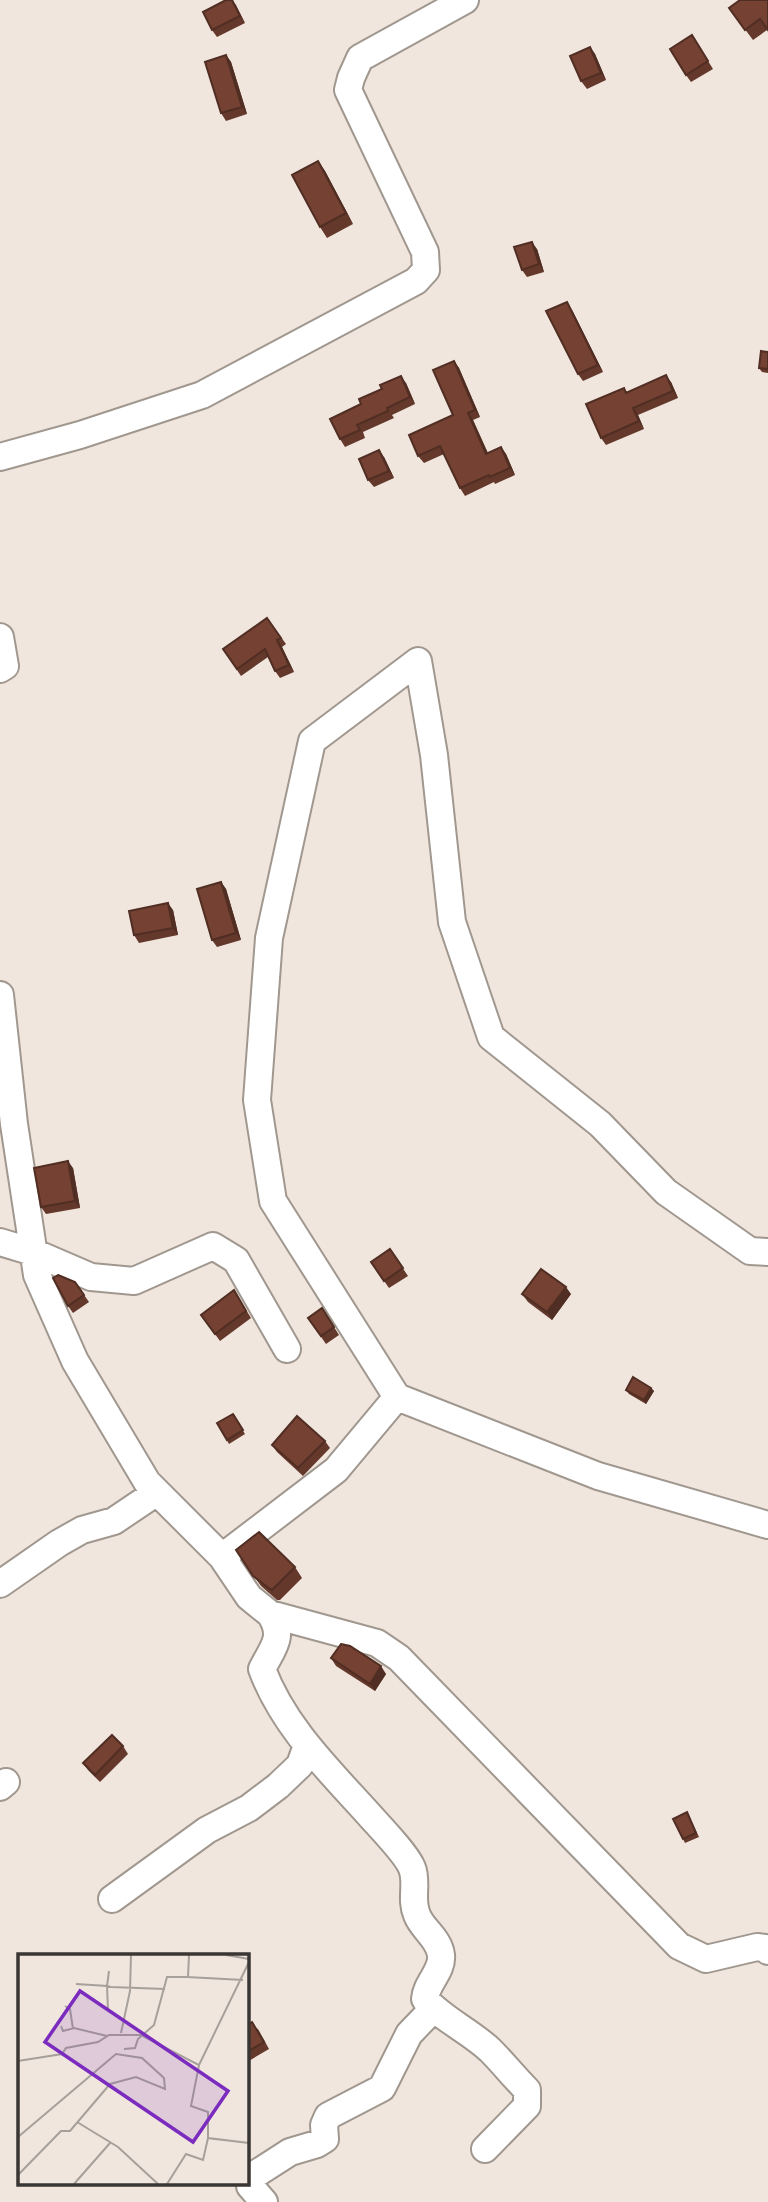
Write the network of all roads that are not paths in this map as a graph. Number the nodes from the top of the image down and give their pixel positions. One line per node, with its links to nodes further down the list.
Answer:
1 (466, 0): 2 (street)
2 (0, 457)
3 (0, 637): 4 (street)
4 (0, 669)
5 (0, 995): 7 (street)
6 (0, 1242): 7 (street)
7 (33, 1252): 9 (street); 11 (street)
8 (768, 1252): 10 (street)
9 (287, 1349)
10 (397, 1397): 12 (street); 13 (street)
11 (158, 1492): 13 (street); 14 (street)
12 (768, 1525)
13 (222, 1557): 15 (street)
14 (0, 1584)
15 (270, 1614): 16 (street); 18 (street)
16 (307, 1745): 17 (street); 19 (street)
17 (112, 1899)
18 (768, 1951)
19 (433, 2009): 20 (street); 21 (street)
20 (485, 2149)
21 (264, 2202)

